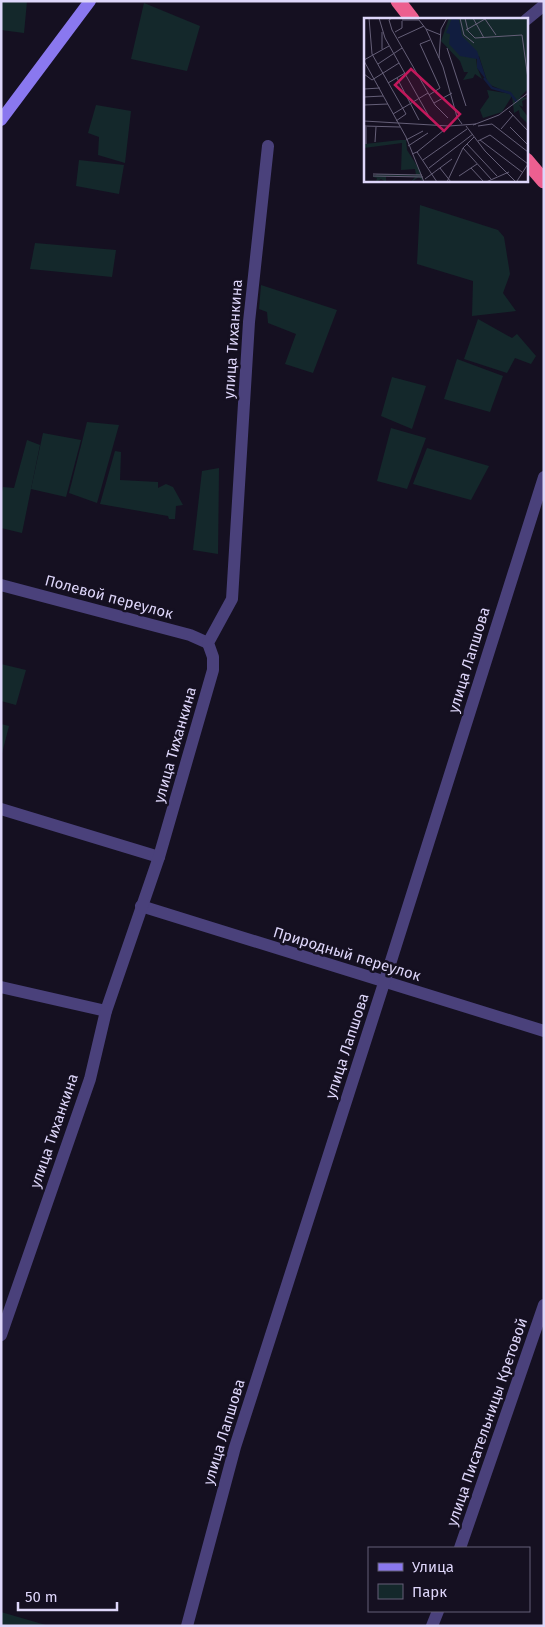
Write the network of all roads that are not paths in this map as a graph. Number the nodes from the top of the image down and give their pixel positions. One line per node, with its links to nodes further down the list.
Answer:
1 (90, 1): 6 (street)
2 (398, 1): 4 (highway)
3 (544, 5): 5 (street)
4 (411, 18)
5 (528, 18)
6 (1, 120)
7 (268, 146): 12 (street, улица Тиханкина)
8 (528, 162): 9 (highway)
9 (544, 181)
10 (544, 477): 16 (street, улица Лапшова)
11 (1, 585): 12 (street, Полевой переулок)
12 (208, 644): 14 (street, улица Тиханкина)
13 (1, 809): 14 (street)
14 (159, 857): 15 (street, улица Тиханкина)
15 (142, 906): 16 (street, Природный переулок); 18 (street, улица Тиханкина)
16 (384, 983): 19 (street, Природный переулок); 24 (street, улица Лапшова)
17 (1, 986): 18 (street)
18 (106, 1011): 21 (street, улица Тиханкина)
19 (544, 1031)
20 (544, 1305): 22 (street, улица Писательницы Кретовой)
21 (1, 1335)
22 (460, 1547)
23 (438, 1612): 25 (street)
24 (187, 1626)
25 (432, 1626)

